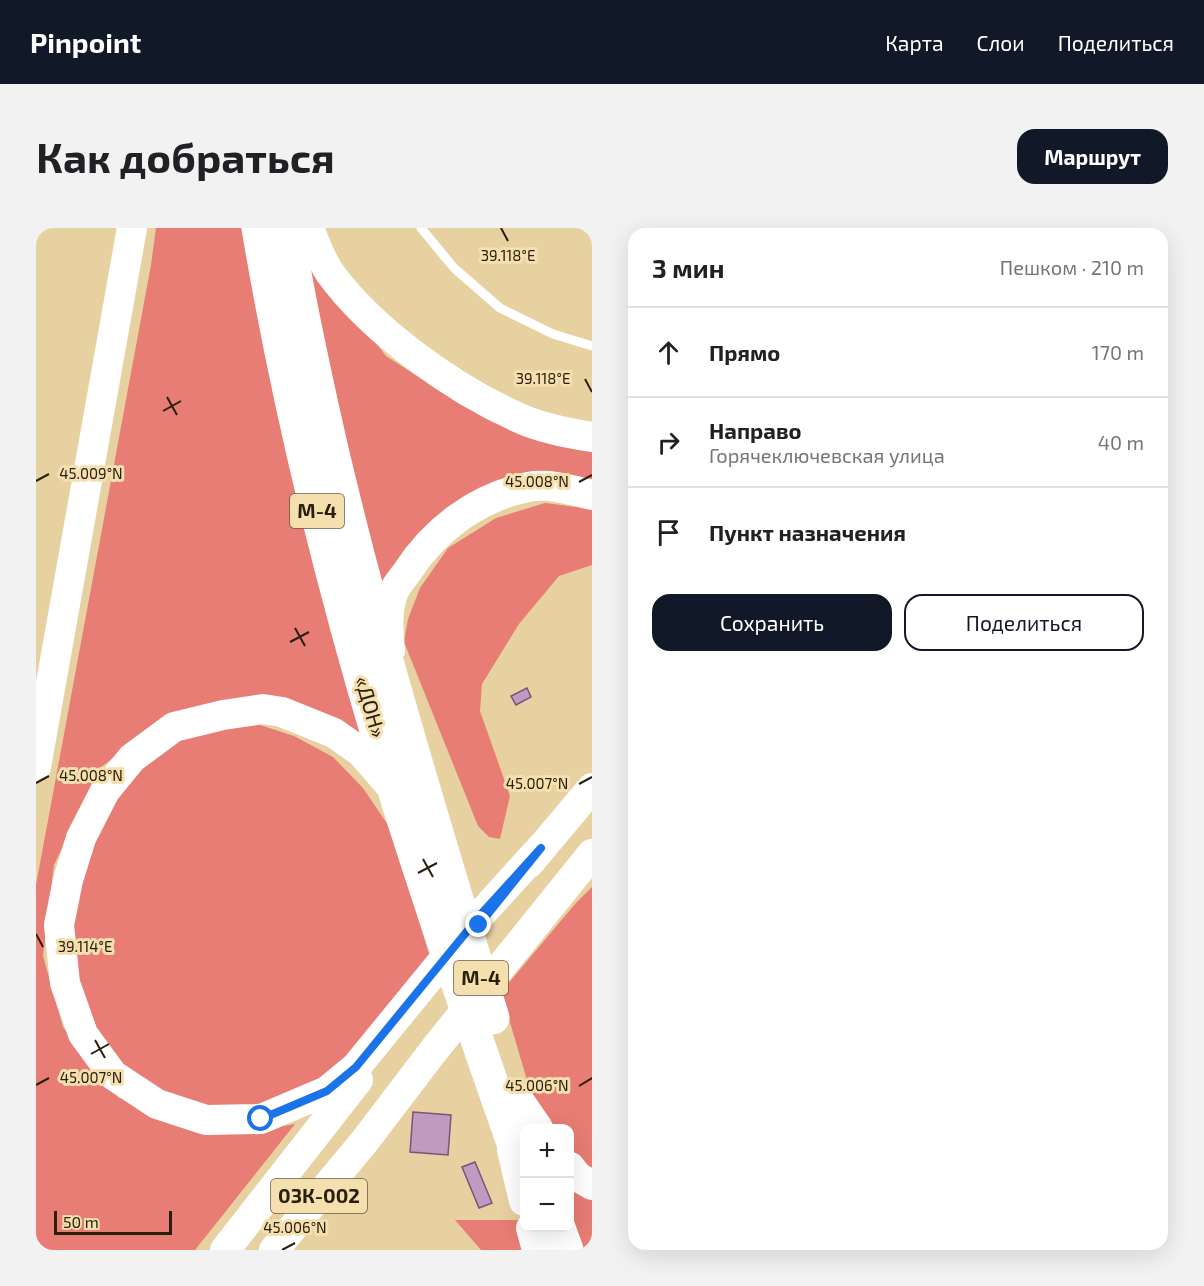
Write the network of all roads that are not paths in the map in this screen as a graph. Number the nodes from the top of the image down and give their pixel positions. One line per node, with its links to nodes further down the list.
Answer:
1 (132, 228): 10 (main road)
2 (258, 228): 12 (highway, «ДОН» / М-4)
3 (287, 228): 9 (highway, «ДОН» / М-4)
4 (309, 228): 7 (main road)
5 (421, 228): 6 (lane)
6 (592, 345)
7 (592, 437)
8 (592, 495): 9 (main road)
9 (398, 701): 15 (highway, «ДОН» / М-4)
10 (36, 767)
11 (592, 788): 13 (main road)
12 (394, 790): 13 (main road); 15 (highway, «ДОН» / М-4)
13 (550, 837): 28 (main road, 03К-002)
14 (592, 854): 17 (main road, 03К-002)
15 (432, 861): 18 (highway, «ДОН» / М-4)
16 (592, 876): 17 (main road)
17 (398, 1098): 20 (main road, 03К-002)
18 (513, 1113): 19 (main road); 21 (highway, «ДОН» / М-4); 23 (main road)
19 (531, 1124)
20 (364, 1143): 29 (main road, 03К-002); 30 (main road)
21 (520, 1149)
22 (574, 1172): 24 (main road)
23 (522, 1178)
24 (592, 1185)
25 (532, 1232): 31 (main road)
26 (544, 1232): 32 (highway)
27 (561, 1232): 33 (highway)
28 (225, 1250)
29 (274, 1250)
30 (295, 1250)
31 (537, 1250)
32 (549, 1250)
33 (567, 1250)

